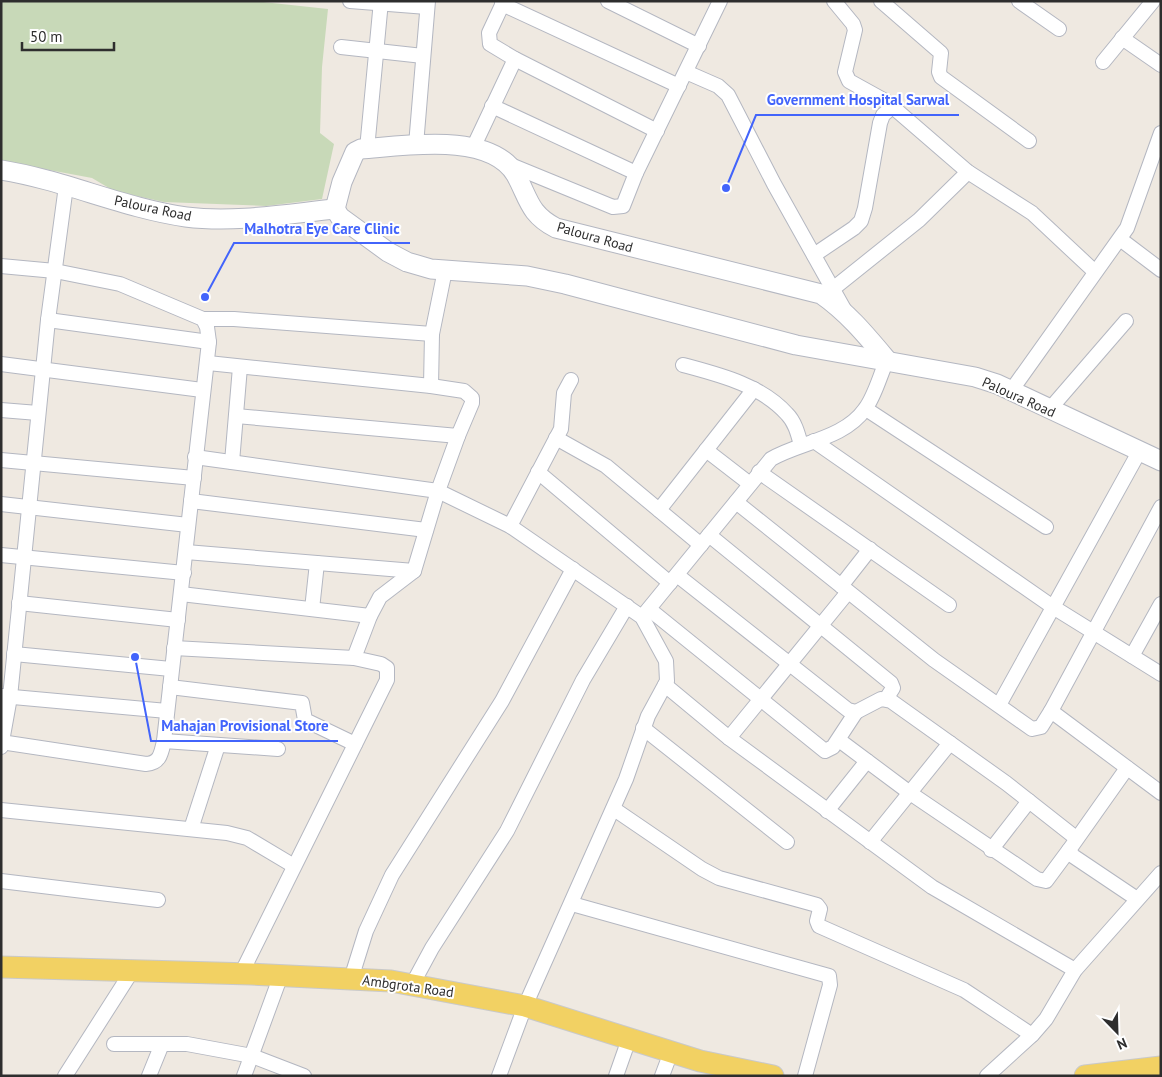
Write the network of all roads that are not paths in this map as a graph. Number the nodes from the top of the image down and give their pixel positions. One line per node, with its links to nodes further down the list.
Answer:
1 (350, 1): 7 (street)
2 (608, 1): 13 (street)
3 (834, 1): 23 (street)
4 (881, 1): 26 (street)
5 (1019, 1): 11 (street)
6 (1153, 1): 12 (street)
7 (381, 2): 10 (street); 15 (street)
8 (720, 2): 13 (street)
9 (503, 3): 17 (street); 21 (street)
10 (427, 4): 16 (street)
11 (1059, 29)
12 (1122, 38): 18 (street); 19 (street)
13 (698, 46): 20 (street)
14 (341, 47): 15 (street)
15 (376, 51): 16 (street); 29 (street)
16 (423, 56): 27 (street)
17 (514, 59): 22 (street); 24 (street)
18 (1103, 62)
19 (1161, 65)
20 (686, 72): 21 (street); 37 (street)
21 (679, 86): 24 (street)
22 (492, 106): 28 (street); 33 (street)
23 (892, 108): 32 (street); 37 (street)
24 (657, 131): 33 (street)
25 (1161, 133): 36 (street)
26 (1029, 141)
27 (416, 146): 28 (main road); 29 (main road)
28 (473, 148): 30 (main road)
29 (368, 149): 35 (main road)
30 (508, 164): 33 (street); 44 (main road, Paloura Road)
31 (1, 170): 34 (main road, Paloura Road)
32 (968, 172): 42 (street); 43 (street)
33 (636, 173)
34 (66, 186): 35 (main road, Paloura Road); 41 (street)
35 (335, 209): 39 (main road)
36 (1120, 238): 40 (street); 42 (street)
37 (814, 255): 43 (street)
38 (1, 266): 41 (street)
39 (445, 270): 48 (street); 50 (main road)
40 (1161, 270)
41 (55, 271): 45 (street); 46 (street)
42 (1094, 272): 60 (street)
43 (834, 288): 44 (street)
44 (846, 313): 50 (main road, Paloura Road)
45 (202, 319): 48 (street); 49 (street)
46 (48, 320): 49 (street); 55 (street)
47 (1126, 321): 63 (street)
48 (432, 334): 57 (street)
49 (209, 342): 51 (street)
50 (887, 360): 60 (main road, Paloura Road); 61 (street)
51 (208, 363): 54 (street); 58 (street)
52 (1, 364): 55 (street)
53 (683, 365): 59 (street)
54 (240, 367): 57 (street); 65 (street)
55 (44, 369): 58 (street); 64 (street)
56 (571, 380): 67 (street)
57 (431, 386): 66 (street)
58 (202, 390): 71 (street)
59 (754, 390): 68 (street); 69 (street)
60 (1011, 391): 63 (main road, Paloura Road)
61 (866, 409): 68 (street); 89 (street)
62 (1, 410): 64 (street)
63 (1049, 410): 70 (main road, Paloura Road)
64 (38, 413): 75 (street)
65 (236, 416): 66 (street); 74 (street)
66 (458, 436): 80 (street)
67 (556, 438): 76 (street); 86 (street)
68 (808, 443): 77 (street); 107 (street)
69 (706, 450): 79 (street); 86 (street)
70 (1139, 452): 73 (main road, Paloura Road); 107 (street)
71 (195, 457): 74 (street); 78 (street)
72 (1, 460): 75 (street)
73 (1161, 461)
74 (232, 462): 80 (street)
75 (33, 463): 78 (street); 84 (street)
76 (538, 472): 88 (street); 100 (street)
77 (759, 472): 79 (street); 92 (street)
78 (194, 478): 81 (street)
79 (750, 484): 82 (street)
80 (438, 491): 88 (street); 90 (street)
81 (191, 501): 87 (street); 90 (street)
82 (736, 502): 91 (street); 101 (street)
83 (1, 504): 84 (street)
84 (28, 506): 87 (street); 95 (street)
85 (1161, 507): 113 (street)
86 (659, 510): 91 (street)
87 (188, 525): 93 (street)
88 (510, 526): 97 (street)
89 (1046, 527)
90 (426, 530): 98 (street)
91 (705, 540): 100 (street); 112 (street)
92 (870, 549): 101 (street); 105 (street)
93 (186, 552): 96 (street); 99 (street)
94 (1, 555): 95 (street)
95 (23, 557): 99 (street); 103 (street)
96 (316, 563): 98 (street); 108 (street)
97 (573, 569): 106 (street); 165 (street)
98 (414, 571): 110 (street)
99 (184, 573): 102 (street)
100 (674, 579): 109 (street); 118 (street)
101 (844, 588): 112 (street); 126 (street)
102 (181, 594): 108 (street); 111 (street)
103 (19, 603): 111 (street); 115 (street)
104 (1161, 604): 116 (street)
105 (949, 605)
106 (627, 606): 109 (street); 166 (street)
107 (1053, 607): 113 (street); 126 (street)
108 (312, 609): 110 (street)
109 (646, 613): 121 (street); 124 (street)
110 (370, 616): 117 (street)
111 (178, 620): 114 (street)
112 (820, 625): 118 (street); 125 (street)
113 (1094, 634): 116 (street); 127 (street)
114 (174, 648): 117 (street); 119 (street)
115 (14, 654): 119 (street); 123 (street)
116 (1132, 656): 120 (street)
117 (354, 658): 137 (street)
118 (788, 663): 124 (street); 129 (street)
119 (171, 669): 122 (street)
120 (1161, 674)
121 (665, 685): 130 (street); 131 (street)
122 (170, 688): 128 (street); 137 (street)
123 (6, 696): 128 (street); 134 (street)
124 (759, 699): 131 (street); 132 (street)
125 (886, 700): 129 (street); 135 (street)
126 (999, 705): 127 (street)
127 (1051, 711): 141 (street)
128 (167, 712): 133 (street)
129 (856, 712): 132 (street)
130 (643, 728): 145 (street); 150 (street)
131 (729, 738): 147 (street)
132 (839, 740): 140 (street)
133 (164, 741): 134 (street); 136 (street)
134 (2, 742): 138 (street)
135 (950, 743): 142 (street); 144 (street)
136 (218, 744): 139 (street); 148 (street)
137 (355, 744): 154 (street)
138 (1, 746)
139 (278, 749)
140 (867, 761): 142 (street); 147 (street)
141 (1127, 768): 143 (street); 149 (street)
142 (910, 793): 151 (street); 152 (street)
143 (1161, 793)
144 (1029, 800): 149 (street); 152 (street)
145 (614, 809): 159 (street); 168 (street)
146 (1, 810): 148 (street)
147 (827, 811): 151 (street)
148 (192, 829): 154 (street)
149 (1076, 838): 153 (street)
150 (787, 842)
151 (870, 842): 161 (street)
152 (991, 850): 153 (street)
153 (1068, 850): 157 (street)
154 (294, 866): 163 (street)
155 (1161, 872): 157 (street)
156 (1, 881): 158 (street)
157 (1137, 899): 161 (street)
158 (158, 900)
159 (572, 904): 167 (street); 185 (street)
160 (1, 967): 162 (main road, Ambgrota Road)
161 (1075, 970): 168 (street)
162 (132, 971): 163 (main road, Ambgrota Road); 177 (street)
163 (241, 974): 164 (main road, Ambgrota Road)
164 (281, 975): 165 (main road, Ambgrota Road); 173 (street)
165 (351, 979): 166 (main road, Ambgrota Road)
166 (412, 985): 167 (main road, Ambgrota Road)
167 (525, 1006): 169 (main road, Ambgrota Road); 181 (street)
168 (1032, 1035): 186 (street)
169 (629, 1039): 172 (main road, Ambgrota Road); 182 (street)
170 (114, 1044): 171 (street)
171 (162, 1044): 173 (street); 178 (street)
172 (671, 1052): 175 (main road, Ambgrota Road); 183 (street)
173 (252, 1056): 179 (street); 180 (street)
174 (1161, 1067): 176 (main road)
175 (733, 1072): 184 (main road, Ambgrota Road)
176 (1092, 1075)
177 (65, 1076)
178 (149, 1076)
179 (244, 1076)
180 (304, 1076)
181 (499, 1076)
182 (616, 1076)
183 (662, 1076)
184 (773, 1076)
185 (805, 1076)
186 (987, 1076)

